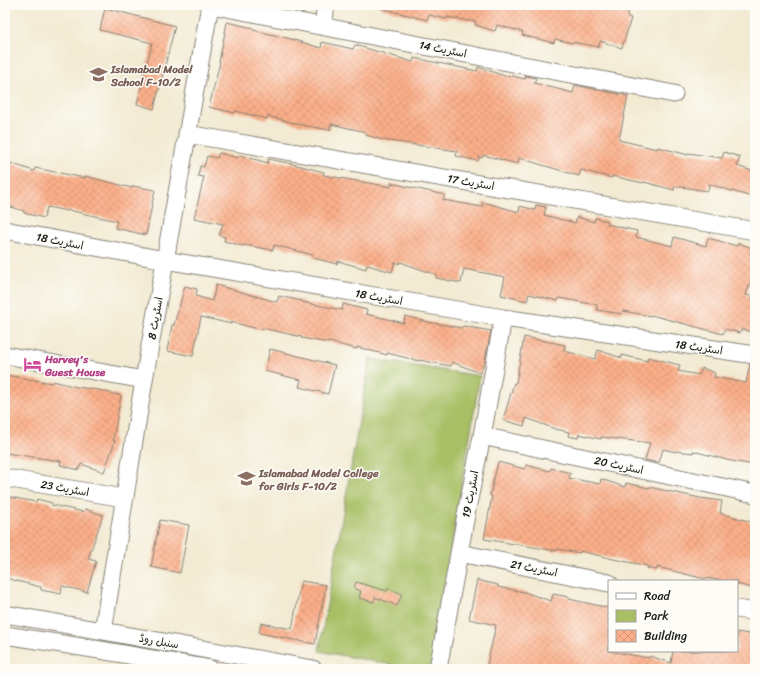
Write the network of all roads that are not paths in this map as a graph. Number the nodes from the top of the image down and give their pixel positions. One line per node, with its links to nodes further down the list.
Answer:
1 (210, 5): 3 (street, اسٹریٹ 14); 5 (street, اسٹریٹ 8)
2 (326, 5): 3 (street)
3 (323, 26): 4 (street, اسٹریٹ 14)
4 (674, 94)
5 (187, 134): 7 (street, اسٹریٹ 17); 8 (street, اسٹریٹ 8)
6 (5, 230): 8 (street, اسٹریٹ 18)
7 (755, 231)
8 (165, 260): 9 (street, اسٹریٹ 18); 12 (street, اسٹریٹ 8)
9 (503, 318): 11 (street, اسٹریٹ 18); 13 (street, اسٹریٹ 19)
10 (5, 355): 12 (street)
11 (755, 355)
12 (144, 380): 16 (street, اسٹریٹ 8)
13 (482, 436): 15 (street, اسٹریٹ 20); 17 (street, اسٹریٹ 19)
14 (5, 478): 16 (street, اسٹریٹ 23)
15 (755, 494)
16 (124, 498): 22 (street, اسٹریٹ 8)
17 (459, 553): 18 (street, اسٹریٹ 21); 26 (street, اسٹریٹ 19)
18 (608, 583)
19 (738, 609): 20 (street)
20 (755, 612)
21 (5, 614): 22 (street, سنبل روڈ)
22 (103, 630): 25 (street, سنبل روڈ)
23 (5, 635): 24 (street, سنبل روڈ)
24 (210, 669)
25 (313, 669)
26 (438, 669)

